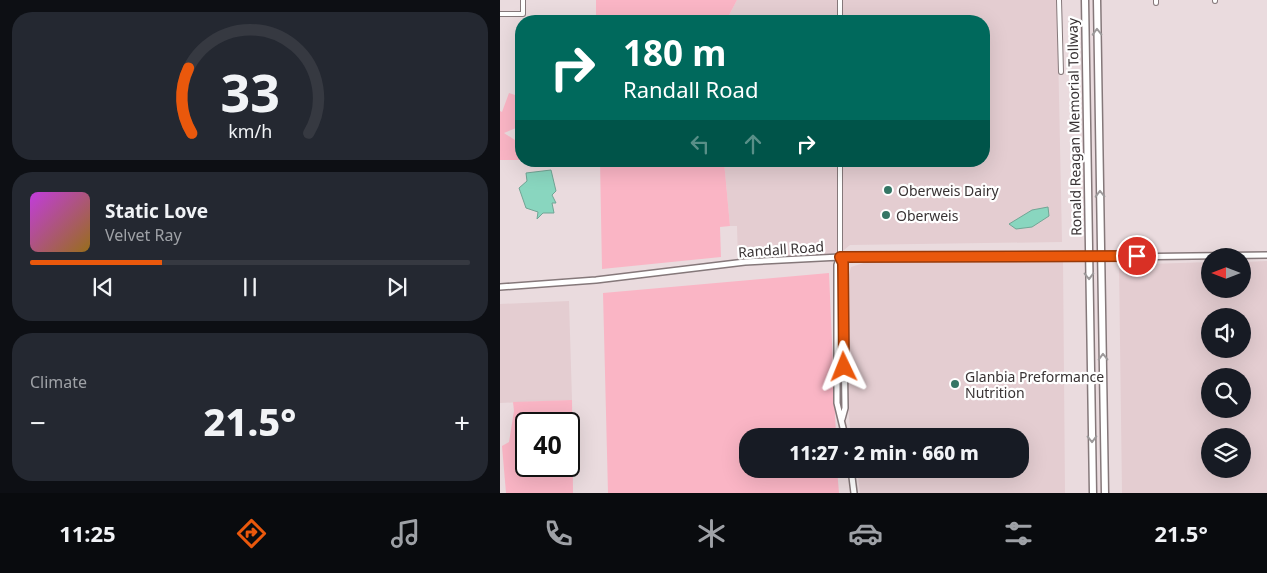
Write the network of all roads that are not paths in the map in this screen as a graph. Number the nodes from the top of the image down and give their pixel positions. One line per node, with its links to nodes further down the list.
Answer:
1 (523, 0): 6 (street)
2 (840, 0): 7 (street)
3 (1059, 0): 8 (street)
4 (1085, 0): 16 (highway, Ronald Reagan Memorial Tollway, one-way to 16)
5 (1097, 0): 17 (highway, Ronald Reagan Memorial Tollway, one-way to 5)
6 (500, 14)
7 (840, 15)
8 (1060, 72)
9 (840, 167): 11 (street)
10 (1267, 255): 11 (main road, Randall Road, bridge)
11 (840, 257): 12 (main road, Randall Road); 13 (main road)
12 (500, 287)
13 (844, 428)
14 (852, 478): 15 (main road)
15 (854, 493)
16 (1093, 493)
17 (1105, 493)

